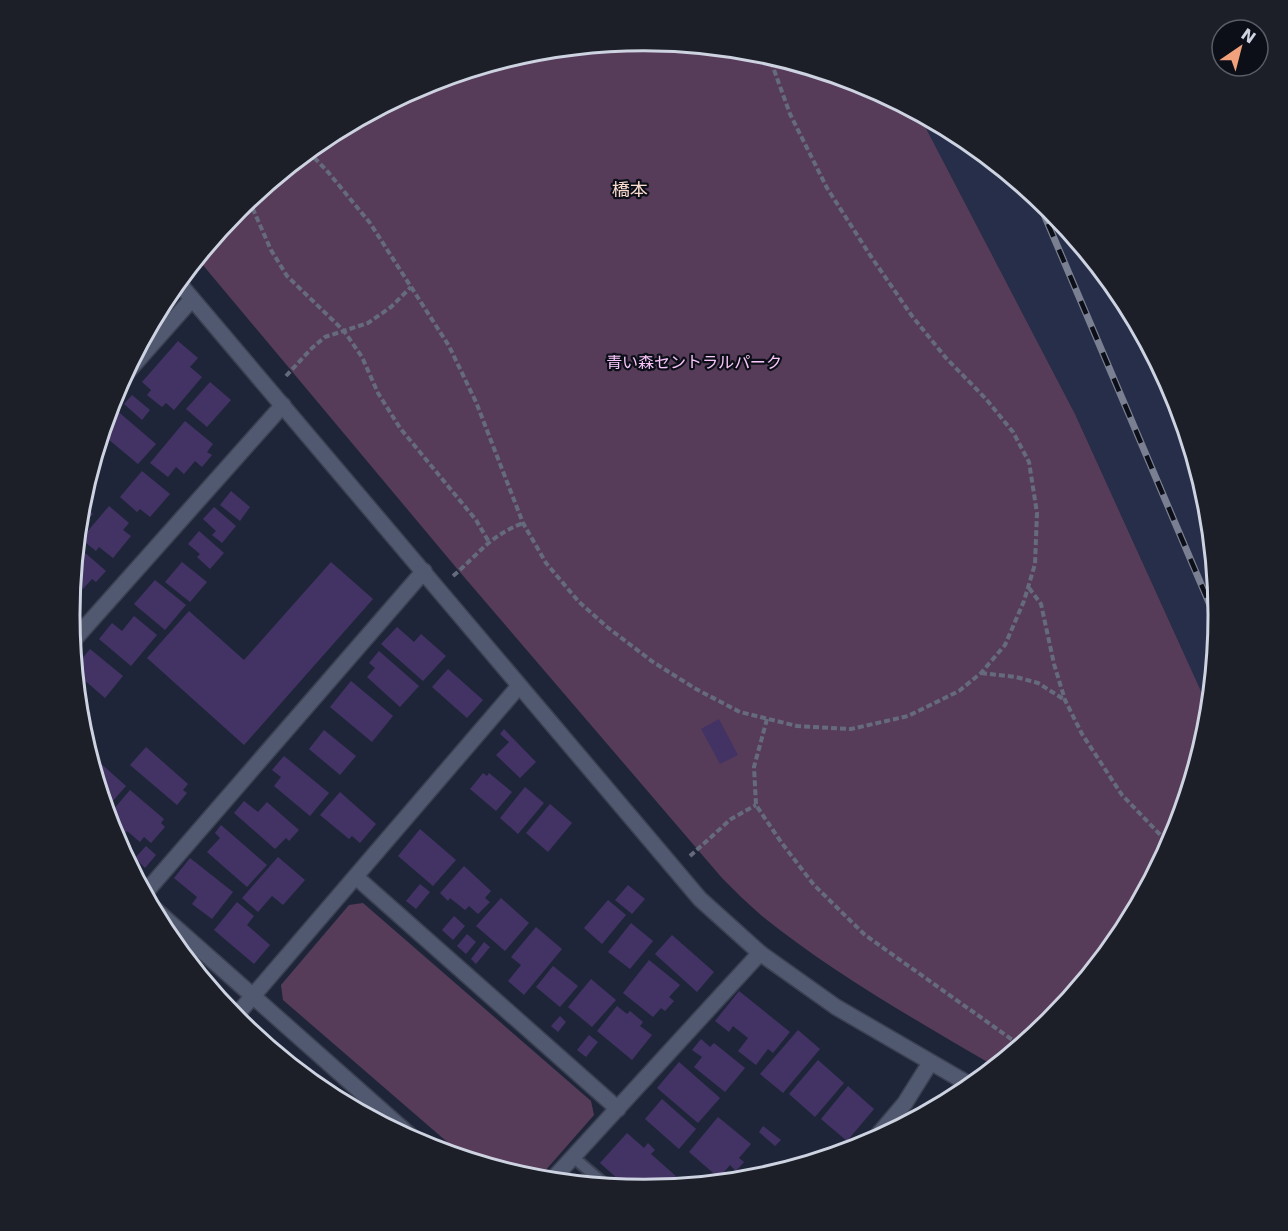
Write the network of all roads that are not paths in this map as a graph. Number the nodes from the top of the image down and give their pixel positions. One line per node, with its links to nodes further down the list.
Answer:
1 (184, 289): 2 (street)
2 (192, 299): 3 (street); 4 (street)
3 (145, 352)
4 (283, 405): 5 (street); 6 (street)
5 (424, 571): 7 (street); 9 (street)
6 (80, 632)
7 (519, 686): 8 (street); 11 (street)
8 (356, 877): 12 (street); 16 (street)
9 (150, 888)
10 (173, 925): 12 (street)
11 (760, 953): 14 (street); 16 (street)
12 (252, 997): 13 (street); 17 (street)
13 (241, 1010)
14 (930, 1063): 15 (street); 18 (street)
15 (963, 1081)
16 (618, 1109): 19 (street)
17 (395, 1123)
18 (886, 1126)
19 (573, 1157): 20 (street); 21 (lane)
20 (559, 1173)
21 (597, 1178)

